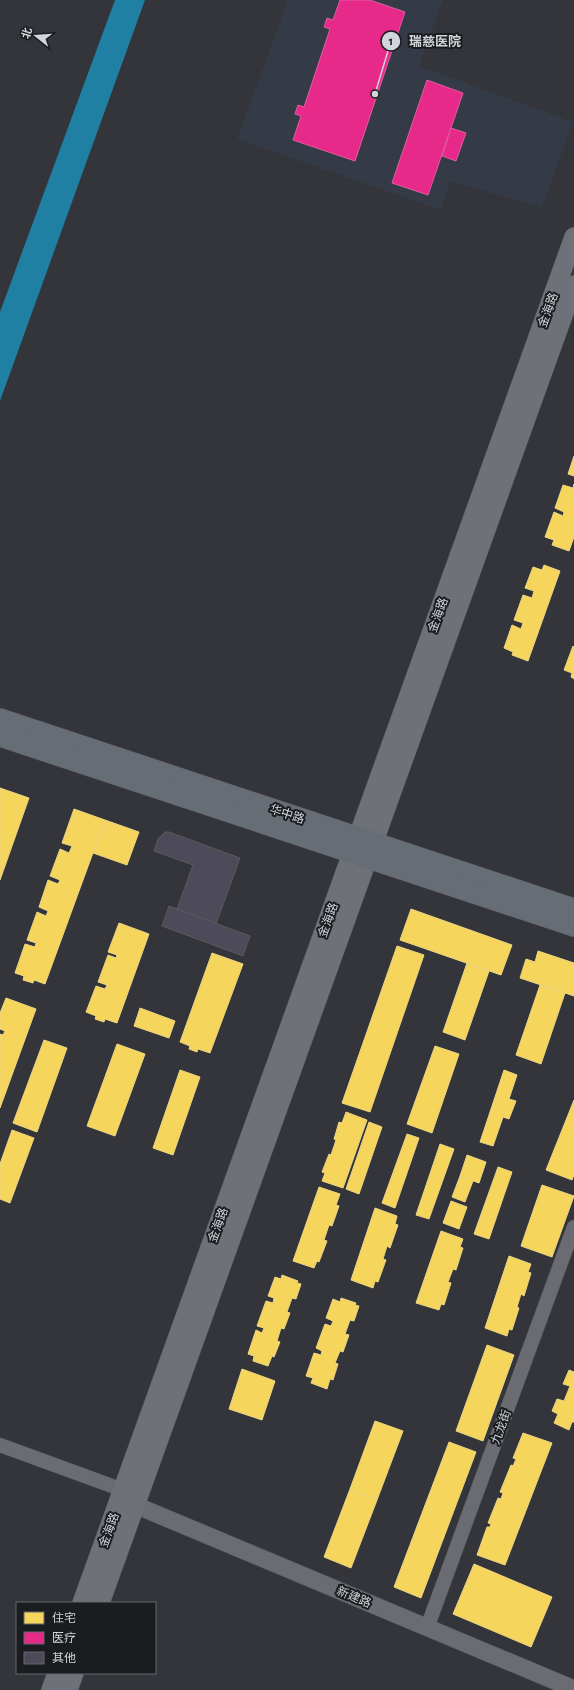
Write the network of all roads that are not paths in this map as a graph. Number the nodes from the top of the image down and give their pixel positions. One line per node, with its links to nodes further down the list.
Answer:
1 (574, 237): 5 (main road, 金海路)
2 (574, 285): 5 (main road, 金海路)
3 (0, 719): 5 (main road, 华中路)
4 (0, 736): 5 (main road, 华中路)
5 (363, 848): 6 (main road, 华中路); 7 (main road, 华中路); 10 (main road, 金海路); 11 (main road, 金海路)
6 (574, 909)
7 (574, 926)
8 (574, 1227): 14 (street, 九龙街)
9 (0, 1445): 10 (street)
10 (123, 1490): 12 (main road, 金海路)
11 (135, 1505): 13 (main road, 金海路); 14 (street, 新建路)
12 (82, 1602)
13 (100, 1602)
14 (427, 1628): 17 (street, 新建路)
15 (57, 1674): 18 (main road)
16 (74, 1674): 19 (main road)
17 (574, 1689)
18 (51, 1690)
19 (68, 1690)

